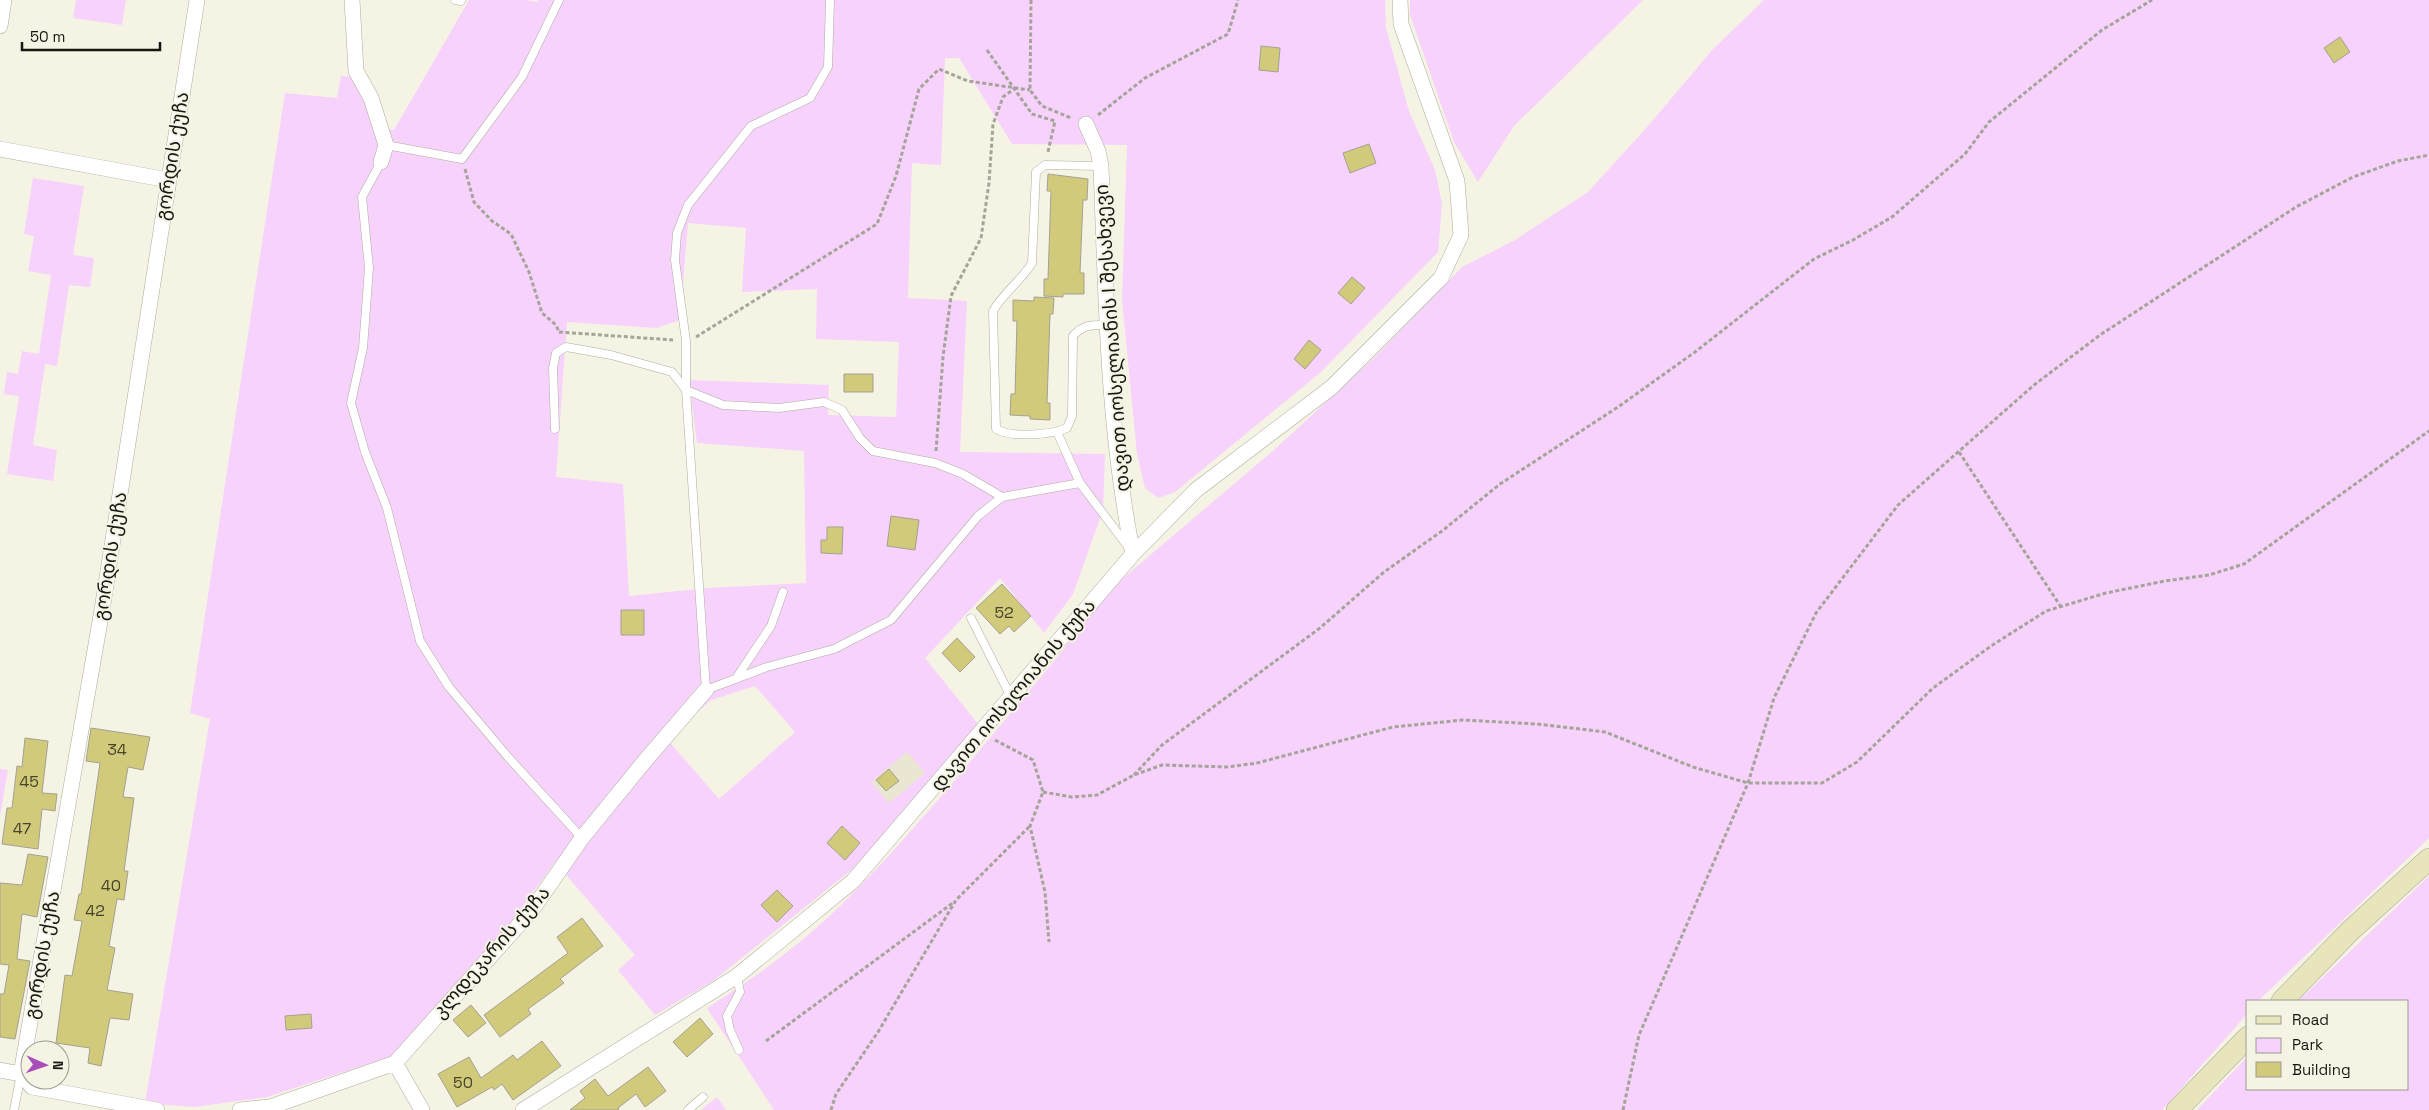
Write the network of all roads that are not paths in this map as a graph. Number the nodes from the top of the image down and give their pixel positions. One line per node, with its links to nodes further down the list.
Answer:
1 (4, 0): 7 (street)
2 (197, 0): 13 (street, გორდის ქუჩა)
3 (352, 0): 9 (street)
4 (559, 0): 9 (lane)
5 (830, 0): 15 (lane)
6 (1400, 0): 20 (street, დავით იოსელიანის ქუჩა)
7 (0, 26)
8 (1086, 124): 12 (street, დავით იოსელიანის I შესახვევი)
9 (386, 144): 11 (street)
10 (0, 149): 13 (street)
11 (381, 162): 26 (lane)
12 (1101, 166): 14 (street, დავით იოსელიანის I შესახვევი); 17 (lane)
13 (168, 180): 31 (street, გორდის ქუჩა)
14 (1108, 325): 17 (lane); 20 (street, დავით იოსელიანის I შესახვევი)
15 (686, 390): 16 (lane); 19 (lane); 24 (lane)
16 (556, 429)
17 (1057, 432): 18 (lane)
18 (1080, 483): 19 (lane); 20 (lane)
19 (1002, 497): 23 (lane)
20 (1133, 554): 25 (street, დავით იოსელიანის ქუჩა)
21 (783, 592): 23 (lane)
22 (970, 618): 25 (lane)
23 (737, 677): 24 (lane)
24 (706, 690): 26 (street, კლდეკარის ქუჩა)
25 (1011, 697): 28 (street, დავით იოსელიანის ქუჩა)
26 (582, 838): 33 (street, კლდეკარის ქუჩა)
27 (2429, 859): 29 (main road)
28 (737, 976): 32 (lane); 43 (street, დავით იოსელიანის ქუჩა)
29 (2283, 1000)
30 (2246, 1039): 45 (main road)
31 (27, 1040)
32 (739, 1050)
33 (395, 1062): 41 (street, კლდეკარის ქუჩა); 42 (street)
34 (0, 1070): 35 (street)
35 (20, 1074)
36 (20, 1079): 39 (lane, გორდის ქუჩა)
37 (53, 1090): 40 (street)
38 (703, 1097): 44 (lane)
39 (14, 1110)
40 (157, 1110)
41 (240, 1110)
42 (422, 1110)
43 (523, 1110)
44 (688, 1110)
45 (2177, 1110)

